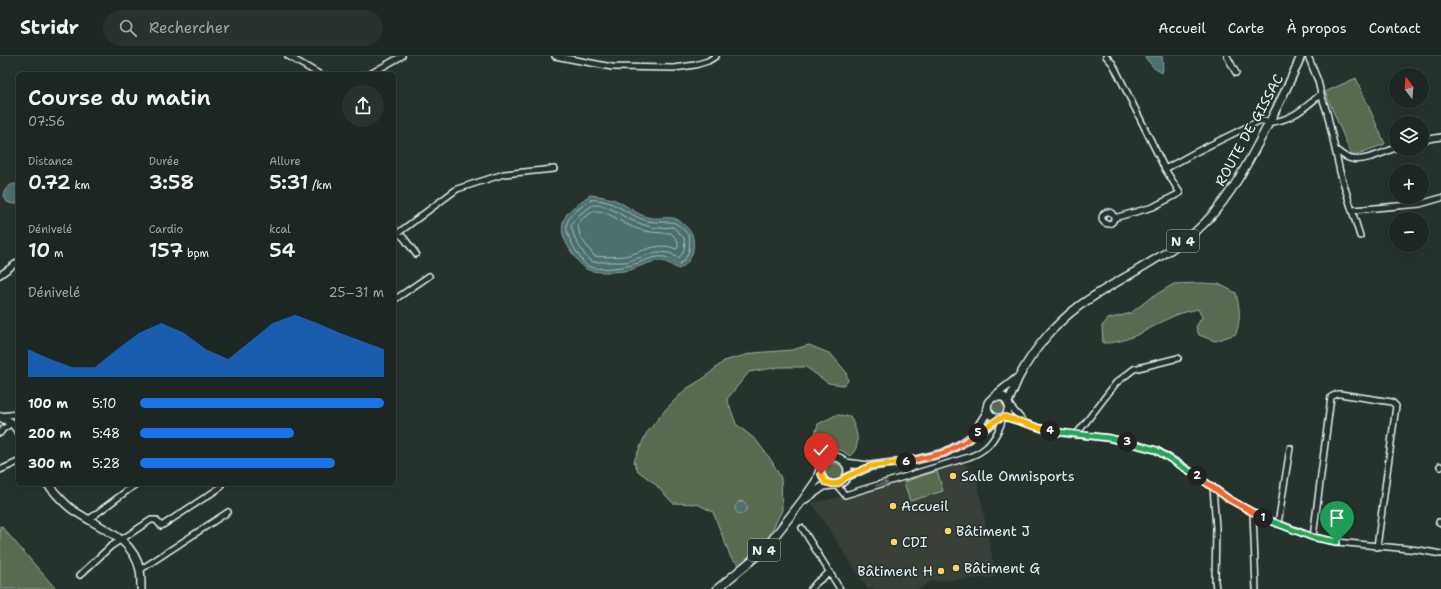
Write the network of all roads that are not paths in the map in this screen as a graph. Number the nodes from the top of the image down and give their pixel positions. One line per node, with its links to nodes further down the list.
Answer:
1 (288, 56): 9 (street)
2 (402, 56): 10 (street)
3 (555, 56): 4 (street)
4 (716, 56)
5 (1106, 56): 19 (street)
6 (1227, 56): 11 (street)
7 (1308, 56): 12 (street)
8 (1300, 58): 13 (main road, ROUTE DE GISSAC / N 4)
9 (316, 72)
10 (374, 72)
11 (1236, 73)
12 (1320, 94): 13 (street); 16 (street)
13 (1270, 122): 19 (street); 31 (main road, ROUTE DE GISSAC / N 4)
14 (1441, 137): 15 (street)
15 (1429, 139)
16 (1335, 149): 17 (street); 21 (street)
17 (1389, 150)
18 (554, 169): 23 (street)
19 (1165, 169): 22 (street)
20 (1441, 198): 21 (street)
21 (1353, 210): 24 (street)
22 (1114, 218)
23 (396, 234): 25 (street)
24 (1360, 236)
25 (416, 254)
26 (16, 263): 27 (street)
27 (0, 275)
28 (429, 276): 29 (street)
29 (396, 299)
30 (1178, 358): 41 (street)
31 (1019, 377): 32 (main road, ROUTE DE GISSAC / N 4); 33 (main road, ROUTE DE GISSAC / N 4)
32 (995, 397): 33 (main road); 34 (main road, N 4)
33 (1009, 403): 37 (main road, N 4); 38 (street)
34 (987, 407): 37 (main road); 42 (main road, N 4)
35 (16, 414): 36 (street)
36 (0, 417): 39 (main road)
37 (1002, 418): 38 (street); 42 (main road, N 4); 50 (street, one-way to 37)
38 (1024, 422): 41 (street)
39 (16, 426): 40 (street)
40 (0, 433)
41 (1076, 435): 54 (street)
42 (972, 436): 46 (main road, N 4)
43 (1290, 448): 59 (street)
44 (16, 463): 47 (street)
45 (845, 463): 46 (main road, N 4); 48 (main road, N 4); 49 (main road)
46 (871, 466): 49 (main road, N 4)
47 (0, 470)
48 (820, 470): 50 (main road); 55 (main road, N 4)
49 (846, 477): 50 (main road, N 4)
50 (835, 484): 55 (main road, N 4)
51 (49, 486): 58 (main road)
52 (133, 486): 58 (street)
53 (221, 487): 62 (street)
54 (1212, 487): 57 (street); 72 (street)
55 (802, 501): 69 (main road, N 4)
56 (228, 512): 65 (street)
57 (1253, 513): 59 (street); 73 (street)
58 (88, 520): 62 (main road)
59 (1278, 524): 61 (street)
60 (802, 528): 66 (street)
61 (1312, 537): 63 (street); 63 (street)
62 (123, 540): 65 (main road); 67 (street)
63 (1377, 547): 64 (street)
64 (1441, 554)
65 (140, 570): 68 (main road)
66 (830, 572): 70 (street); 71 (street)
67 (80, 575)
68 (141, 589)
69 (717, 589)
70 (811, 589)
71 (840, 589)
72 (1216, 589)
73 (1256, 589)

